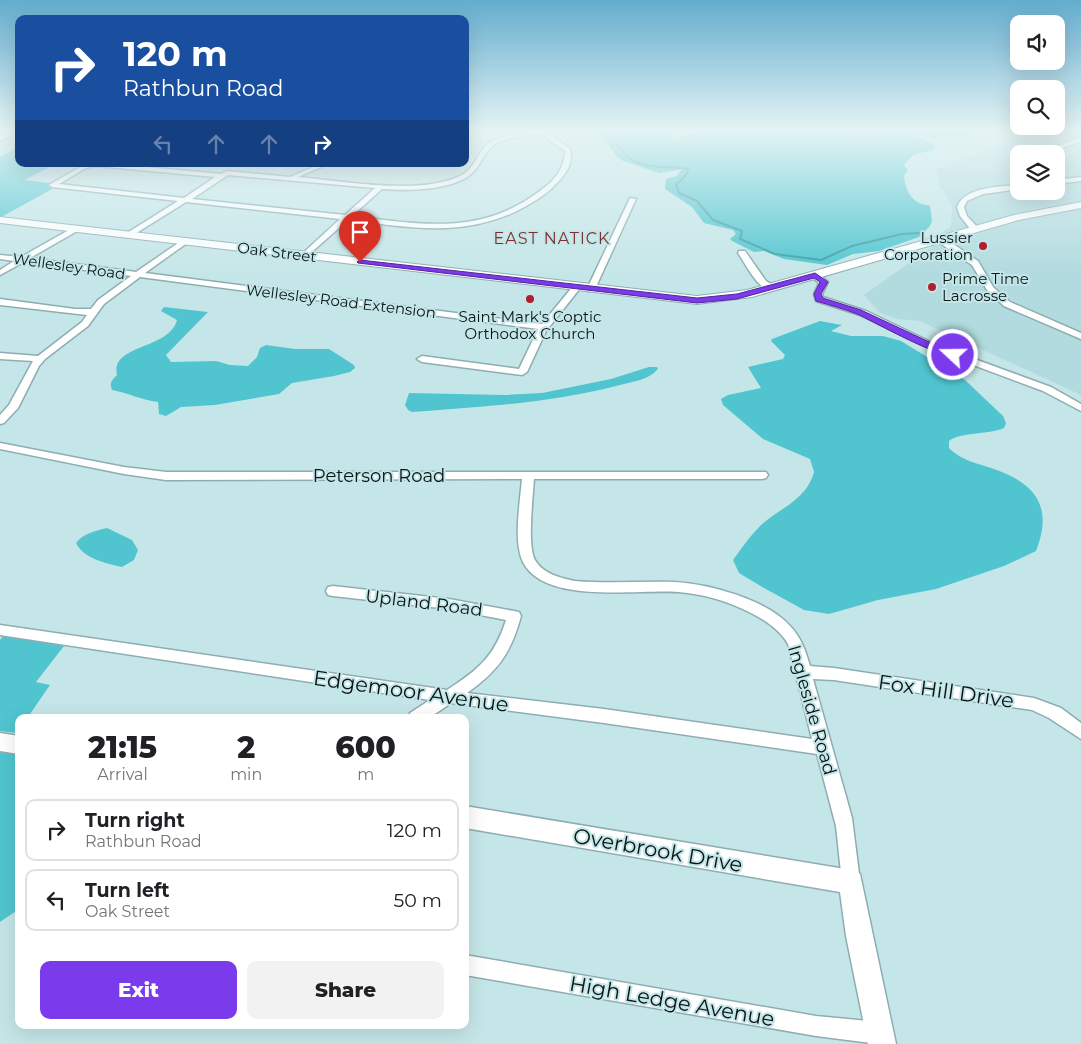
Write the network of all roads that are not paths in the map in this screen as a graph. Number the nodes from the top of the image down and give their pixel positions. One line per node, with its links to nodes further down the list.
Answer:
1 (66, 178): 11 (street)
2 (218, 178): 11 (street)
3 (292, 178): 8 (street)
4 (460, 178): 8 (street)
5 (559, 178): 13 (street)
6 (1081, 180): 7 (street)
7 (1065, 181)
8 (381, 186): 13 (street)
9 (1010, 188): 16 (street)
10 (632, 199): 29 (street)
11 (183, 200): 13 (street); 17 (street)
12 (1081, 205): 16 (main road, Oak Street)
13 (347, 218): 21 (street)
14 (0, 220): 15 (main road, Oak Street)
15 (76, 228): 17 (main road, Oak Street); 23 (street)
16 (975, 229): 18 (main road, Oak Street)
17 (130, 235): 19 (main road, Oak Street)
18 (940, 239): 26 (main road, Oak Street); 33 (street)
19 (184, 241): 21 (main road, Oak Street); 25 (street)
20 (742, 254): 28 (street)
21 (306, 256): 27 (main road, Oak Street)
22 (0, 257): 23 (street, Wellesley Road)
23 (22, 260): 24 (street); 25 (street, Wellesley Road)
24 (0, 273)
25 (138, 275): 31 (street); 32 (street, Wellesley Road Extension)
26 (815, 275): 28 (main road, Oak Street); 37 (street)
27 (577, 287): 29 (main road, Oak Street); 32 (street)
28 (771, 288): 29 (main road, Oak Street)
29 (591, 289)
30 (0, 302): 31 (street)
31 (92, 312): 35 (street)
32 (544, 327): 36 (street)
33 (1081, 336)
34 (0, 356): 35 (street)
35 (39, 360): 38 (street)
36 (422, 360)
37 (1081, 408)
38 (0, 421)
39 (0, 446): 40 (street, Peterson Road)
40 (528, 475): 41 (street, Peterson Road); 44 (street, Ingleside Road)
41 (762, 476)
42 (334, 591): 45 (street, Upland Road)
43 (0, 630): 45 (street, Edgemoor Avenue)
44 (802, 672): 47 (street, Fox Hill Drive); 50 (street, Ingleside Road)
45 (447, 696): 46 (street); 50 (street, Edgemoor Avenue)
46 (422, 714)
47 (1081, 732)
48 (0, 742): 49 (street)
49 (15, 744)
50 (823, 747): 52 (street, Ingleside Road)
51 (469, 818): 52 (street, Overbrook Drive)
52 (851, 882): 54 (street)
53 (469, 967): 54 (street, High Ledge Avenue)
54 (880, 1039)

